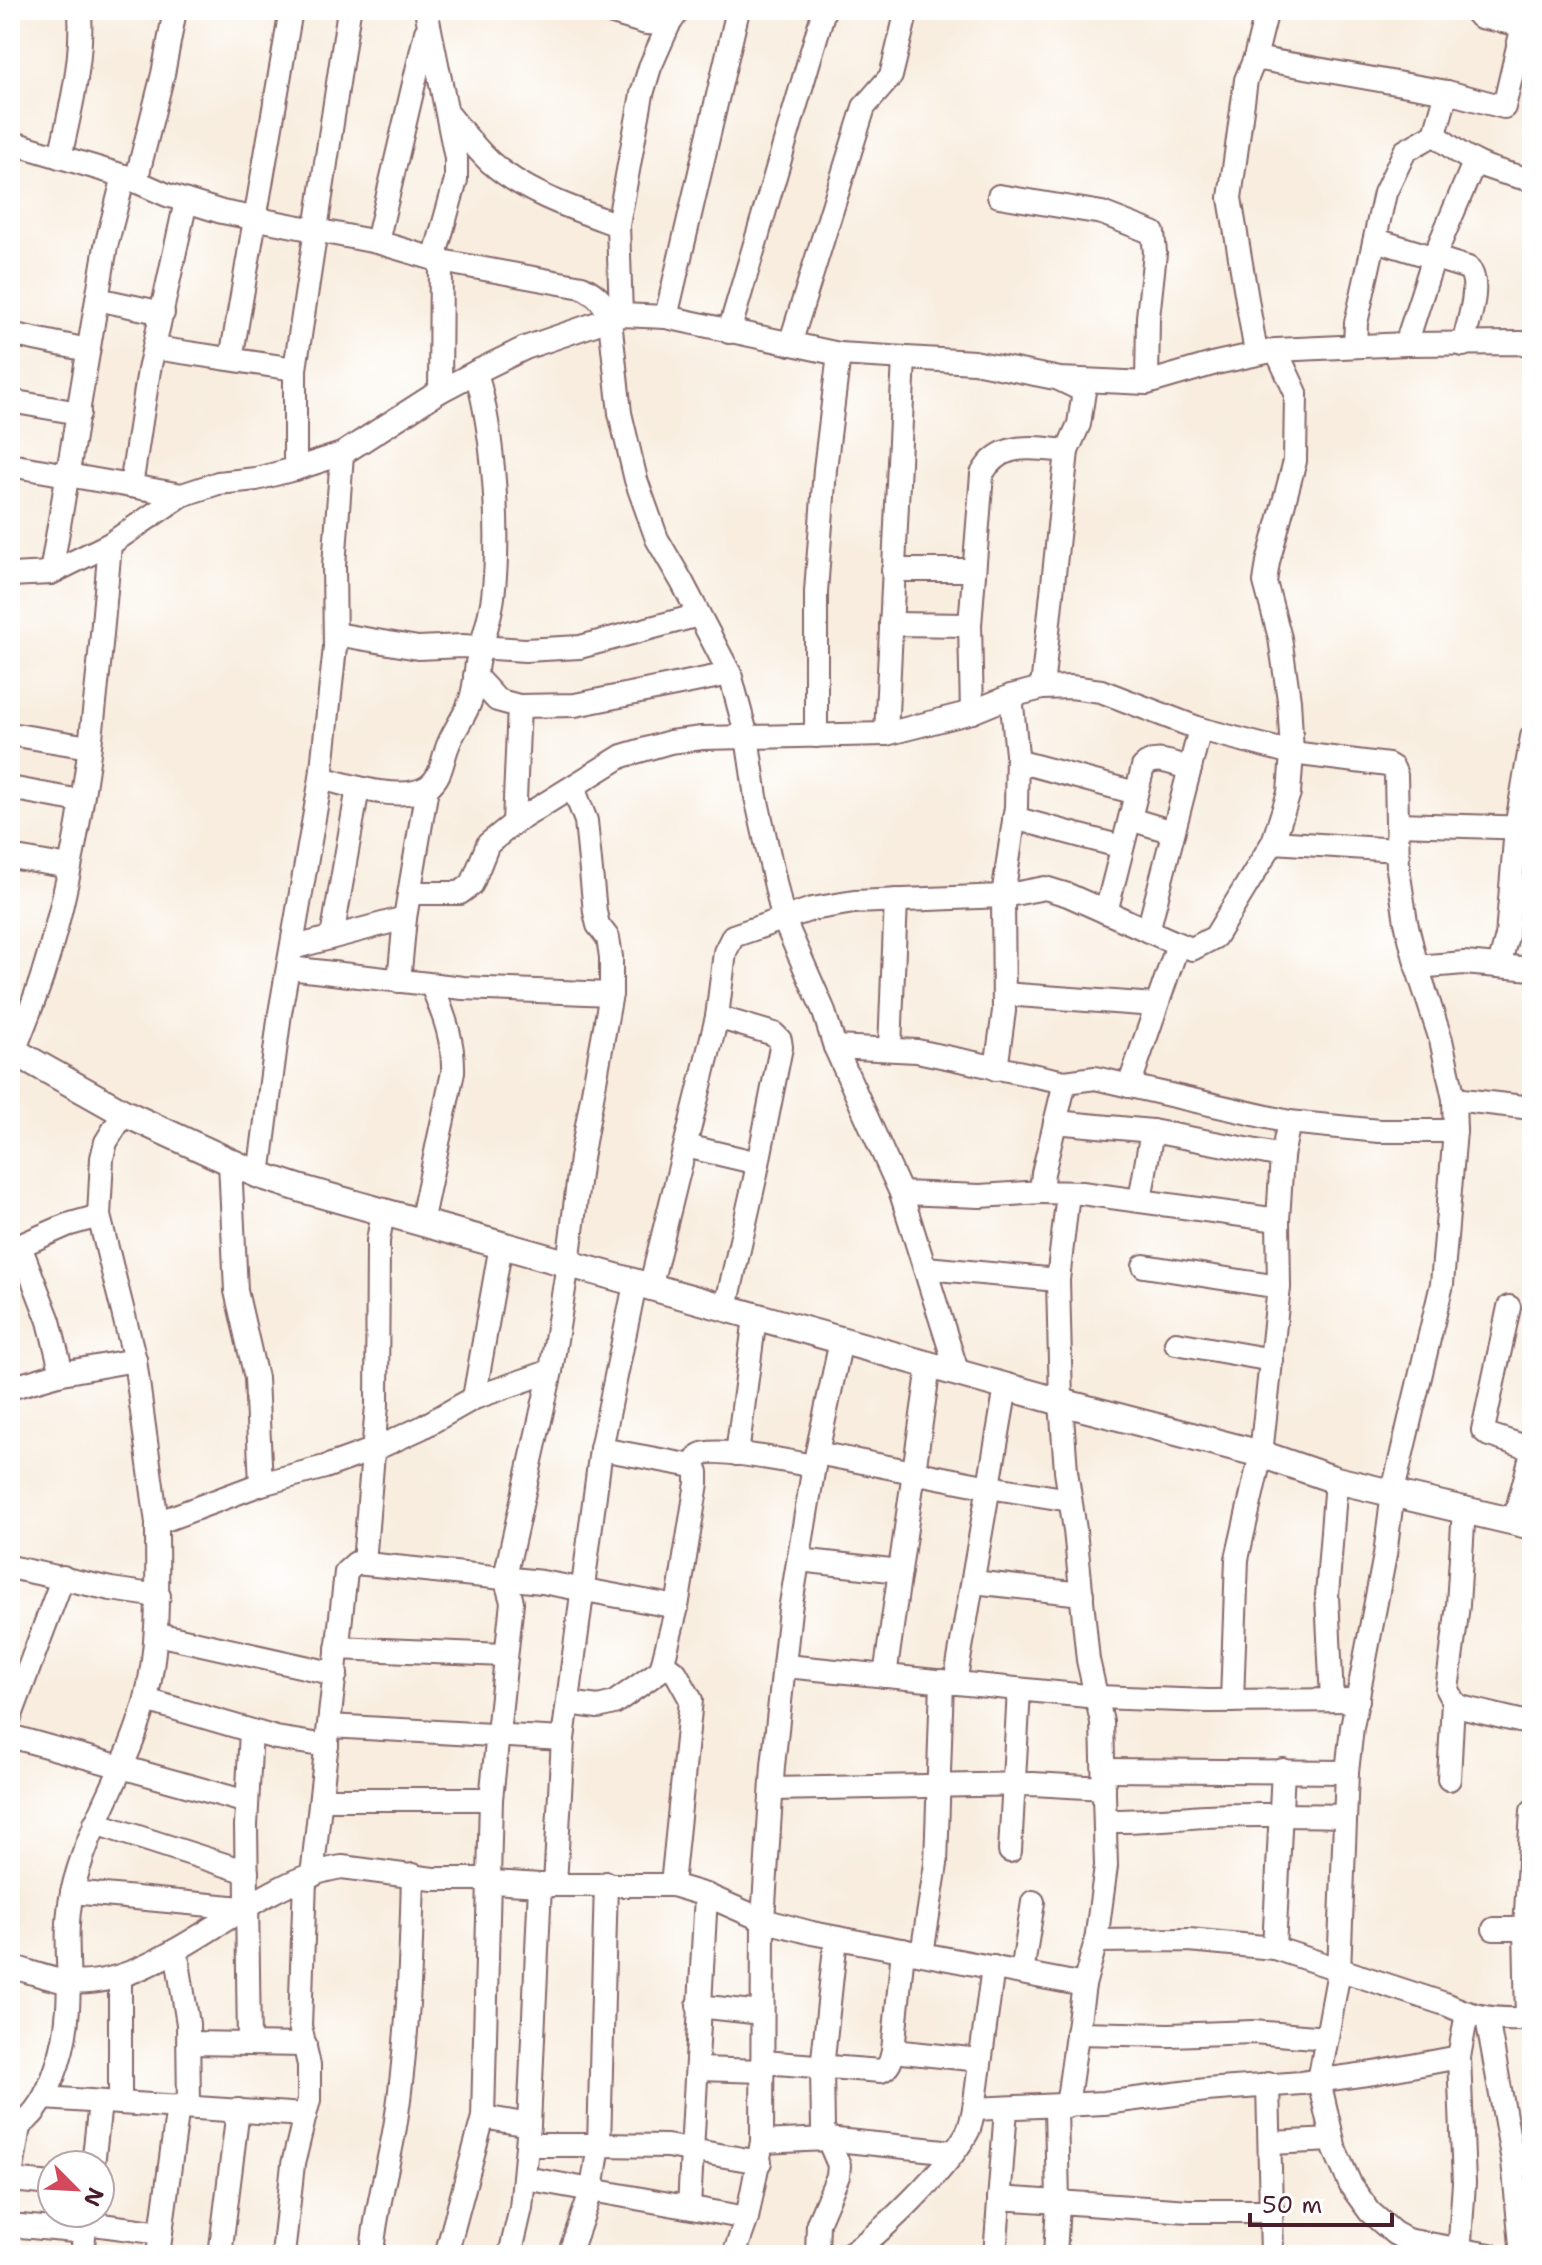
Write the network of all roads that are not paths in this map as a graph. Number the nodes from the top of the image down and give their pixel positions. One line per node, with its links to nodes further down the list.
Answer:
1 (80, 10): 19 (street)
2 (175, 10): 21 (street)
3 (291, 10): 25 (street)
4 (349, 10): 27 (street)
5 (603, 10): 12 (street)
6 (738, 10): 34 (street)
7 (824, 10): 36 (street)
8 (907, 10): 38 (street)
9 (1267, 10): 14 (street)
10 (1474, 10): 13 (street)
11 (428, 15): 16 (street); 29 (street)
12 (674, 17): 26 (street)
13 (1528, 26): 15 (street)
14 (1255, 58): 15 (street); 45 (street)
15 (1447, 92): 17 (street)
16 (446, 111): 26 (street); 31 (street)
17 (1435, 134): 20 (street); 28 (street)
18 (10, 142): 19 (street)
19 (60, 157): 21 (street)
20 (1474, 163): 22 (street); 30 (street)
21 (130, 179): 24 (street); 32 (street)
22 (1532, 180)
23 (999, 196): 52 (street)
24 (186, 201): 25 (street); 33 (street)
25 (255, 218): 27 (street); 48 (street)
26 (618, 225): 35 (street)
27 (317, 231): 29 (street); 49 (street)
28 (1376, 240): 30 (street); 42 (street)
29 (377, 242): 31 (street)
30 (1434, 257): 39 (street); 40 (street)
31 (438, 260): 35 (street); 53 (street)
32 (97, 299): 33 (street); 44 (street)
33 (163, 313): 43 (street)
34 (666, 317): 35 (street); 36 (street)
35 (615, 318): 50 (street); 68 (street)
36 (729, 332): 38 (street)
37 (10, 334): 44 (street)
38 (790, 344): 46 (street)
39 (1406, 344): 40 (street); 42 (street)
40 (1463, 345): 41 (street)
41 (1532, 345)
42 (1355, 346): 45 (street)
43 (155, 348): 48 (street); 61 (street)
44 (88, 350): 55 (street)
45 (1266, 351): 52 (street); 86 (street)
46 (839, 354): 47 (street); 82 (street)
47 (904, 358): 51 (street); 64 (street)
48 (231, 359): 49 (street)
49 (295, 369): 59 (street)
50 (476, 372): 53 (street); 72 (street)
51 (1060, 379): 52 (street); 56 (street)
52 (1147, 383)
53 (440, 391): 57 (street)
54 (10, 401): 55 (street)
55 (79, 413): 60 (street)
56 (1067, 451): 65 (street); 75 (street)
57 (342, 454): 59 (street); 71 (street)
58 (10, 465): 60 (street)
59 (295, 469): 62 (street)
60 (69, 476): 61 (street); 66 (street)
61 (131, 486): 62 (street)
62 (182, 495): 63 (street)
63 (110, 544): 66 (street); 85 (street)
64 (893, 570): 65 (street); 69 (street)
65 (974, 570): 70 (street)
66 (51, 573): 67 (street)
67 (10, 575)
68 (699, 615): 72 (street); 73 (street)
69 (891, 624): 70 (street); 81 (street)
70 (970, 625): 78 (street)
71 (336, 634): 72 (street); 89 (street)
72 (481, 647): 74 (street)
73 (730, 674): 77 (street); 83 (street)
74 (475, 676): 77 (street); 93 (street)
75 (1042, 688): 76 (street); 79 (street)
76 (1011, 696): 78 (street); 87 (street)
77 (519, 706): 98 (street)
78 (972, 712): 81 (street)
79 (1200, 729): 86 (street); 88 (street)
80 (10, 734): 85 (street)
81 (886, 734): 82 (street)
82 (816, 736): 83 (street)
83 (747, 737): 90 (street); 112 (street)
84 (1532, 738): 100 (street)
85 (89, 747): 95 (street)
86 (1292, 753): 99 (street); 102 (street)
87 (1017, 761): 94 (street); 96 (street)
88 (1190, 769): 94 (street); 101 (street)
89 (321, 778): 92 (street); 116 (street)
90 (573, 787): 98 (street); 122 (street)
91 (10, 788): 95 (street)
92 (358, 788): 93 (street); 114 (street)
93 (427, 788): 107 (street)
94 (1136, 793): 97 (street)
95 (80, 801): 106 (street)
96 (1014, 818): 103 (street); 108 (street)
97 (1130, 819): 101 (street); 103 (street)
98 (514, 823): 107 (street)
99 (1397, 824): 100 (street); 104 (street)
100 (1524, 828): 117 (street)
101 (1173, 832): 113 (street)
102 (1273, 842): 104 (street); 115 (street)
103 (1122, 847): 110 (street)
104 (1397, 850): 118 (street)
105 (10, 857): 106 (street)
106 (70, 867): 128 (street)
107 (411, 893): 111 (street)
108 (1003, 896): 109 (street); 110 (street); 123 (street)
109 (896, 900): 112 (street); 127 (street)
110 (1106, 912): 113 (street)
111 (405, 918): 114 (street); 120 (street)
112 (783, 918): 125 (street); 126 (street)
113 (1148, 931): 115 (street)
114 (332, 937): 116 (street)
115 (1178, 944): 124 (street)
116 (291, 958): 120 (street); 143 (street)
117 (1499, 966): 118 (street); 119 (street)
118 (1417, 967): 132 (street)
119 (1532, 969)
120 (399, 981): 121 (street)
121 (432, 986): 122 (street); 151 (street)
122 (611, 994): 154 (street)
123 (1004, 994): 124 (street); 129 (street)
124 (1155, 1005): 131 (street)
125 (717, 1017): 139 (street); 142 (street)
126 (835, 1047): 127 (street); 145 (street)
127 (890, 1048): 129 (street)
128 (12, 1050): 134 (street)
129 (996, 1069): 130 (street)
130 (1065, 1082): 131 (street); 135 (street)
131 (1129, 1086): 136 (street)
132 (1454, 1099): 133 (street); 138 (street)
133 (1532, 1108)
134 (124, 1113): 141 (street); 149 (street)
135 (1055, 1122): 137 (street); 144 (street)
136 (1289, 1122): 138 (street); 140 (street)
137 (1152, 1131): 140 (street); 147 (street)
138 (1455, 1131): 186 (street)
139 (686, 1146): 142 (street); 158 (street)
140 (1282, 1156): 150 (street)
141 (230, 1162): 143 (street); 184 (street)
142 (758, 1163): 160 (street)
143 (259, 1175): 148 (street)
144 (1041, 1192): 145 (street); 146 (street)
145 (901, 1193): 156 (street)
146 (1068, 1193): 147 (street); 157 (street)
147 (1140, 1200): 150 (street)
148 (383, 1212): 151 (street); 175 (street)
149 (99, 1216): 153 (street); 165 (street)
150 (1278, 1220): 159 (street)
151 (421, 1223): 152 (street)
152 (501, 1245): 154 (street); 173 (street)
153 (15, 1248): 169 (street)
154 (568, 1264): 158 (street); 168 (street)
155 (1144, 1266): 159 (street)
156 (926, 1268): 157 (street); 170 (street)
157 (1058, 1280): 174 (street)
158 (642, 1286): 160 (street); 176 (street)
159 (1279, 1287): 166 (street)
160 (726, 1307): 162 (street)
161 (1509, 1307): 177 (street)
162 (755, 1317): 163 (street); 178 (street)
163 (841, 1341): 167 (street); 180 (street)
164 (1176, 1343): 166 (street)
165 (135, 1360): 169 (street); 189 (street)
166 (1272, 1360): 179 (street)
167 (929, 1366): 170 (street); 182 (street)
168 (551, 1371): 173 (street); 196 (street)
169 (62, 1373): 172 (street)
170 (958, 1374): 171 (street)
171 (1006, 1387): 174 (street); 185 (street)
172 (10, 1388)
173 (474, 1398): 175 (street)
174 (1061, 1402): 179 (street); 187 (street)
175 (375, 1449): 184 (street); 192 (street)
176 (601, 1449): 181 (street); 198 (street)
177 (1532, 1451): 190 (street)
178 (737, 1454): 180 (street); 181 (street)
179 (1261, 1454): 183 (street); 215 (street)
180 (815, 1460): 182 (street); 191 (street)
181 (693, 1466): 201 (street)
182 (914, 1472): 185 (street); 194 (street)
183 (1336, 1480): 186 (street); 213 (street)
184 (261, 1484): 189 (street)
185 (989, 1487): 187 (street); 197 (street)
186 (1393, 1491): 188 (street); 214 (street)
187 (1070, 1500): 199 (street)
188 (1464, 1508): 190 (street); 216 (street)
189 (157, 1523): 200 (street)
190 (1523, 1523)
191 (799, 1560): 194 (street); 206 (street)
192 (364, 1563): 196 (street); 203 (street)
193 (10, 1567): 195 (street)
194 (900, 1571): 208 (street)
195 (63, 1577): 200 (street); 218 (street)
196 (505, 1577): 198 (street); 204 (street)
197 (973, 1582): 199 (street); 209 (street)
198 (584, 1590): 201 (street); 217 (street)
199 (1082, 1594): 211 (street)
200 (159, 1596): 202 (street)
201 (677, 1607): 205 (street)
202 (157, 1634): 207 (street); 212 (street)
203 (337, 1648): 204 (street); 207 (street)
204 (504, 1655): 221 (street)
205 (664, 1664): 217 (street); 248 (street)
206 (786, 1666): 208 (street); 232 (street)
207 (336, 1674): 223 (street)
208 (885, 1676): 209 (street)
209 (948, 1682): 210 (street); 230 (street)
210 (1019, 1690): 211 (street); 231 (street)
211 (1097, 1697): 215 (street); 228 (street)
212 (146, 1700): 220 (street); 225 (street)
213 (1332, 1700): 214 (street); 215 (street)
214 (1358, 1700): 227 (street)
215 (1232, 1701)
216 (1453, 1701): 219 (street); 229 (street)
217 (568, 1703): 224 (street)
218 (10, 1718)
219 (1532, 1724)
220 (251, 1731): 223 (street); 235 (street)
221 (499, 1734): 223 (street); 224 (street); 234 (street)
222 (10, 1736): 225 (street)
223 (328, 1736): 233 (street)
224 (563, 1739): 247 (street)
225 (121, 1767): 235 (street); 240 (street)
226 (1283, 1770): 227 (street); 228 (street); 237 (street)
227 (1347, 1772): 238 (street)
228 (1104, 1779): 231 (street); 239 (street)
229 (1449, 1779)
230 (939, 1785): 231 (street); 232 (street); 260 (street)
231 (1013, 1785): 241 (street)
232 (772, 1789): 253 (street)
233 (321, 1799): 234 (street); 244 (street)
234 (491, 1799): 245 (street)
235 (247, 1802): 242 (street)
236 (1532, 1811): 255 (street)
237 (1281, 1814): 238 (street); 239 (street); 258 (street)
238 (1345, 1816): 263 (street)
239 (1105, 1821): 257 (street)
240 (95, 1823): 242 (street); 249 (street)
241 (1010, 1851)
242 (247, 1872): 252 (street)
243 (413, 1875): 244 (street); 245 (street); 325 (street)
244 (309, 1877): 252 (street); 276 (street)
245 (487, 1879): 247 (street); 293 (street)
246 (606, 1883): 247 (street); 248 (street); 299 (street)
247 (547, 1885): 295 (street)
248 (672, 1885): 250 (street)
249 (72, 1892): 252 (street); 266 (street)
250 (706, 1895): 253 (street); 268 (street)
251 (1033, 1902): 264 (street)
252 (245, 1906): 259 (street); 275 (street)
253 (763, 1920): 256 (street); 269 (street)
254 (1494, 1929): 255 (street)
255 (1528, 1929): 271 (street)
256 (836, 1938): 260 (street); 281 (street)
257 (1096, 1941): 258 (street); 267 (street)
258 (1274, 1948): 263 (street)
259 (176, 1950): 265 (street); 274 (street)
260 (913, 1952): 262 (street); 277 (street)
261 (10, 1966): 266 (street)
262 (993, 1967): 264 (street); 279 (street)
263 (1339, 1971): 270 (street); 273 (street)
264 (1022, 1973): 267 (street)
265 (120, 1977): 266 (street); 286 (street)
266 (68, 1982): 285 (street)
267 (1084, 1985): 272 (street)
268 (698, 2006): 269 (street); 282 (street)
269 (762, 2013): 280 (street)
270 (1477, 2015): 271 (street); 278 (street); 304 (street)
271 (1530, 2019)
272 (1077, 2033): 273 (street); 287 (street)
273 (1327, 2038): 283 (street)
274 (189, 2043): 275 (street); 288 (street)
275 (249, 2044): 276 (street)
276 (305, 2045): 292 (street)
277 (893, 2051): 279 (street); 281 (street)
278 (1459, 2057): 283 (street); 321 (street)
279 (980, 2060): 289 (street)
280 (763, 2067): 281 (street); 282 (street); 302 (street)
281 (822, 2068): 296 (street)
282 (698, 2069): 301 (street)
283 (1319, 2081): 284 (street); 297 (street)
284 (1268, 2084): 287 (street); 298 (street)
285 (44, 2098): 286 (street); 294 (street)
286 (110, 2103): 288 (street); 300 (street)
287 (1061, 2106): 290 (street); 310 (street)
288 (183, 2107): 291 (street); 319 (street)
289 (974, 2109): 290 (street); 303 (street)
290 (1006, 2109): 309 (street)
291 (238, 2110): 292 (street); 323 (street)
292 (305, 2115): 324 (street)
293 (483, 2117): 295 (street); 326 (street)
294 (15, 2128): 306 (street)
295 (529, 2135): 299 (street); 305 (street)
296 (827, 2139): 302 (street); 303 (street); 330 (street)
297 (1332, 2140): 298 (street); 321 (street)
298 (1271, 2143): 312 (street)
299 (599, 2145): 301 (street); 308 (street)
300 (97, 2149)
301 (693, 2151): 302 (street); 311 (street)
302 (761, 2152): 314 (street)
303 (954, 2152): 320 (street)
304 (1523, 2161): 313 (street)
305 (525, 2178): 308 (street); 327 (street)
306 (10, 2181): 307 (street)
307 (36, 2183)
308 (592, 2189): 311 (street); 328 (street)
309 (999, 2198): 310 (street); 332 (street)
310 (1058, 2204): 312 (street); 333 (street)
311 (689, 2207): 314 (street)
312 (1273, 2211): 334 (street)
313 (1525, 2214): 336 (street)
314 (747, 2218): 329 (street)
315 (36, 2224): 316 (street)
316 (10, 2225)
317 (85, 2229): 322 (street)
318 (107, 2229): 319 (street)
319 (160, 2244)
320 (867, 2248): 331 (street)
321 (1459, 2252): 335 (street)
322 (82, 2255)
323 (220, 2255)
324 (283, 2255)
325 (372, 2255)
326 (446, 2255)
327 (510, 2255)
328 (569, 2255)
329 (734, 2255)
330 (817, 2255)
331 (847, 2255)
332 (995, 2255)
333 (1055, 2255)
334 (1272, 2255)
335 (1490, 2255)
336 (1522, 2255)

